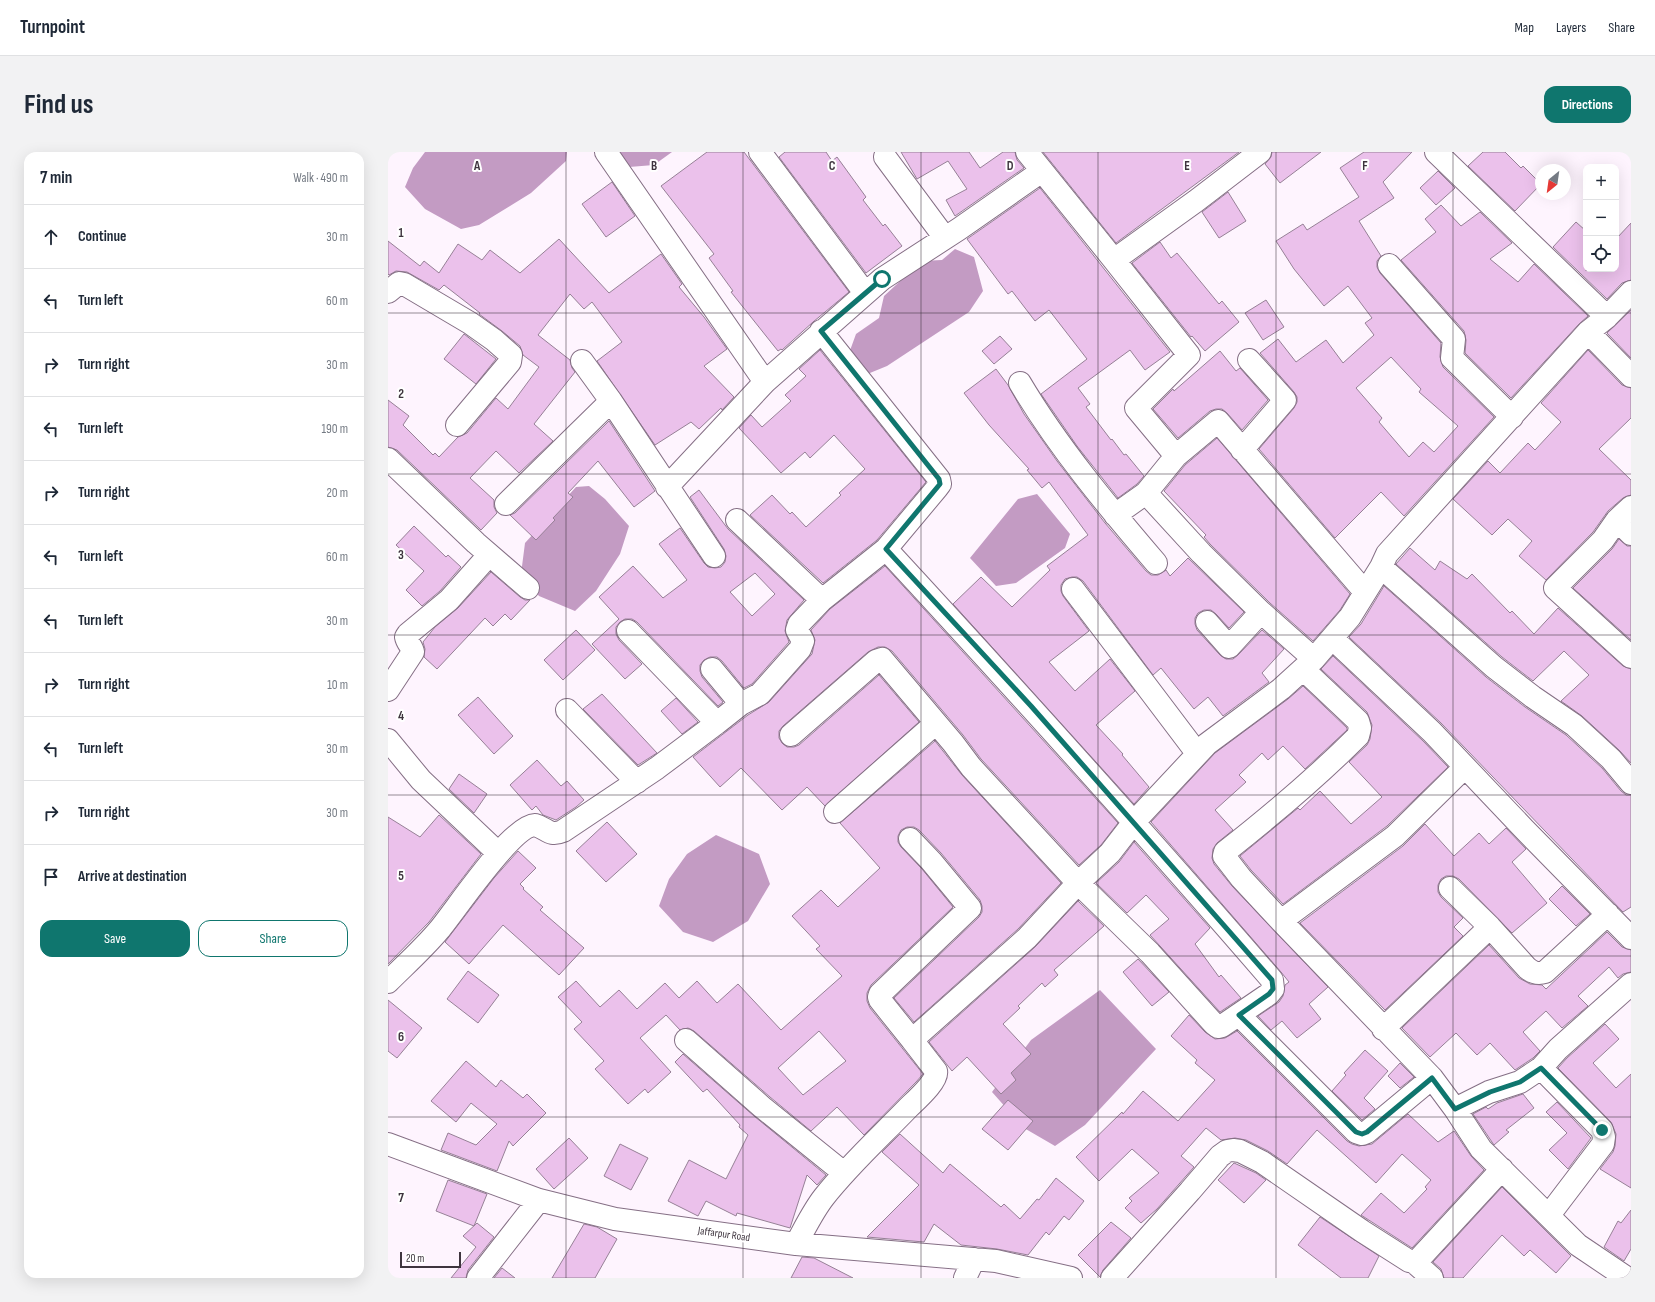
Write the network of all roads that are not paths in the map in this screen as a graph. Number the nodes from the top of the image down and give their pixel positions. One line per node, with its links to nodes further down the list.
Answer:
1 (606, 152): 20 (street)
2 (760, 152): 13 (street)
3 (1027, 152): 7 (street)
4 (1260, 152): 9 (street)
5 (1436, 152): 14 (street)
6 (885, 157): 8 (street)
7 (1042, 171): 8 (street); 9 (street)
8 (945, 238): 13 (street)
9 (1114, 260): 26 (street)
10 (1389, 265): 23 (street)
11 (388, 292): 24 (street)
12 (1631, 292): 14 (street)
13 (865, 293): 15 (street)
14 (1607, 317): 16 (street)
15 (821, 331): 20 (street); 34 (street)
16 (1588, 332): 19 (street); 23 (street)
17 (1249, 360): 25 (street)
18 (582, 362): 22 (street)
19 (1631, 376)
20 (765, 382): 28 (street)
21 (1020, 383): 31 (street)
22 (611, 401): 28 (street); 30 (street)
23 (1512, 417): 38 (street)
24 (457, 425)
25 (1242, 450): 26 (street); 41 (street)
26 (1176, 456): 29 (street)
27 (388, 459): 35 (street)
28 (667, 487): 36 (street)
29 (1146, 493): 31 (street); 43 (street)
30 (506, 504)
31 (1115, 515): 37 (street)
32 (737, 520): 42 (street)
33 (1626, 520): 47 (street)
34 (886, 549): 42 (street); 62 (street)
35 (489, 555): 39 (street); 50 (street)
36 (714, 556)
37 (1156, 563)
38 (1381, 567): 41 (street); 60 (street)
39 (528, 588)
40 (1073, 589): 57 (street)
41 (1365, 592): 46 (street)
42 (822, 600): 51 (street)
43 (1261, 612): 44 (street); 48 (street)
44 (1207, 622)
45 (628, 631): 53 (street)
46 (1333, 639): 48 (street); 58 (street)
47 (1631, 657)
48 (1309, 664): 57 (street); 68 (street)
49 (712, 669): 51 (street)
50 (388, 690)
51 (741, 704): 53 (street)
52 (567, 710): 59 (street)
53 (716, 723): 59 (street)
54 (936, 723): 55 (street); 61 (street); 65 (street)
55 (791, 735)
56 (388, 740): 64 (street)
57 (1197, 753): 62 (street)
58 (1465, 767): 67 (street); 68 (street)
59 (637, 782): 64 (street)
60 (1631, 783)
61 (835, 812)
62 (1134, 822): 65 (street); 73 (street)
63 (910, 839): 76 (street)
64 (498, 853): 71 (street)
65 (1078, 883): 73 (street); 76 (street)
66 (1450, 888): 69 (street)
67 (1608, 914): 69 (street); 70 (street)
68 (1280, 921): 74 (street)
69 (1490, 927): 74 (street)
70 (1631, 938)
71 (388, 982)
72 (1631, 984): 77 (street)
73 (1239, 1015): 78 (street)
74 (1384, 1029): 78 (street)
75 (686, 1040): 82 (street)
76 (912, 1040): 82 (street)
77 (1541, 1068): 79 (street); 84 (street)
78 (1432, 1078): 79 (street)
79 (1455, 1109): 81 (street)
80 (388, 1144): 83 (street, Jaffarpur Road)
81 (1502, 1169): 84 (street); 86 (street)
82 (844, 1173): 85 (street)
83 (539, 1200): 85 (street, Jaffarpur Road); 88 (street)
84 (1549, 1216): 92 (street)
85 (796, 1244): 87 (street, Jaffarpur Road)
86 (1414, 1262): 90 (street); 91 (street)
87 (970, 1268): 89 (street, Jaffarpur Road)
88 (478, 1278)
89 (1071, 1278)
90 (1112, 1278)
91 (1432, 1278)
92 (1627, 1278)

